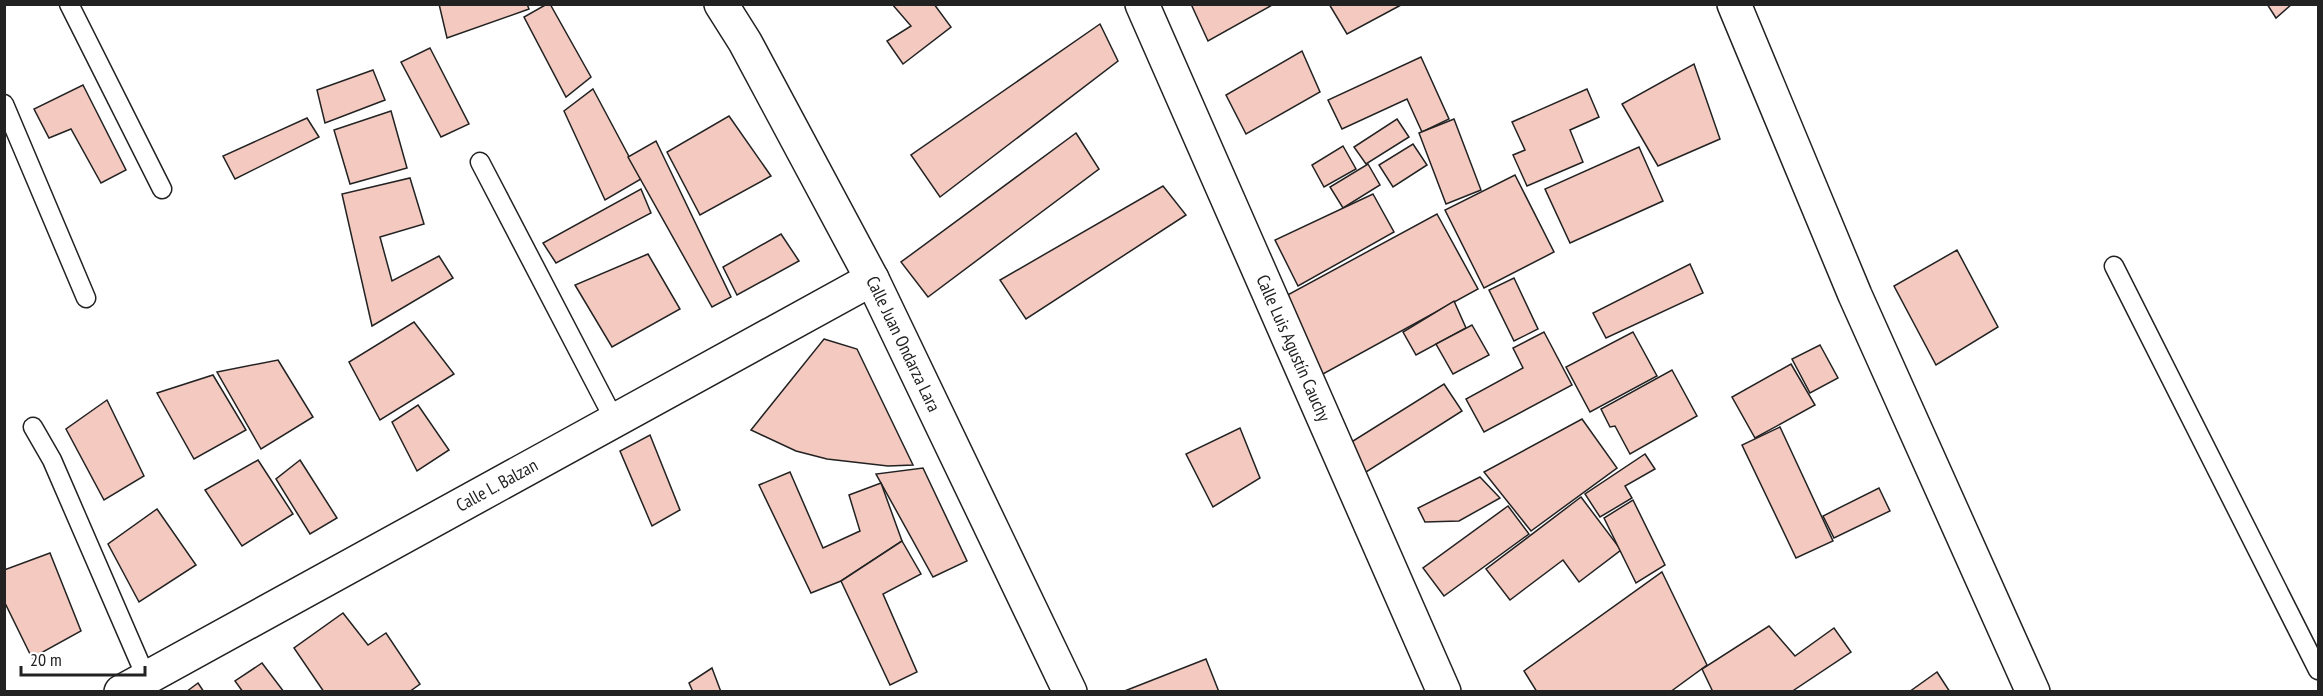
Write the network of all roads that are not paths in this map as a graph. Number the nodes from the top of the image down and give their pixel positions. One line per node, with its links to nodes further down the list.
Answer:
1 (69, 4): 7 (lane)
2 (721, 4): 9 (street, Calle Juan Ondarza Lara)
3 (1142, 4): 16 (street, Calle Luis Agustín Cauchy)
4 (1734, 4): 17 (street)
5 (4, 104): 10 (lane)
6 (480, 162): 11 (lane)
7 (162, 189)
8 (2114, 266): 13 (lane)
9 (872, 279): 11 (street, Calle L. Balzan); 15 (street, Calle Juan Ondarza Lara)
10 (86, 298)
11 (615, 420): 14 (street, Calle L. Balzan)
12 (33, 428): 14 (lane)
13 (2319, 670)
14 (133, 685)
15 (1070, 692)
16 (1444, 692)
17 (2033, 692)

